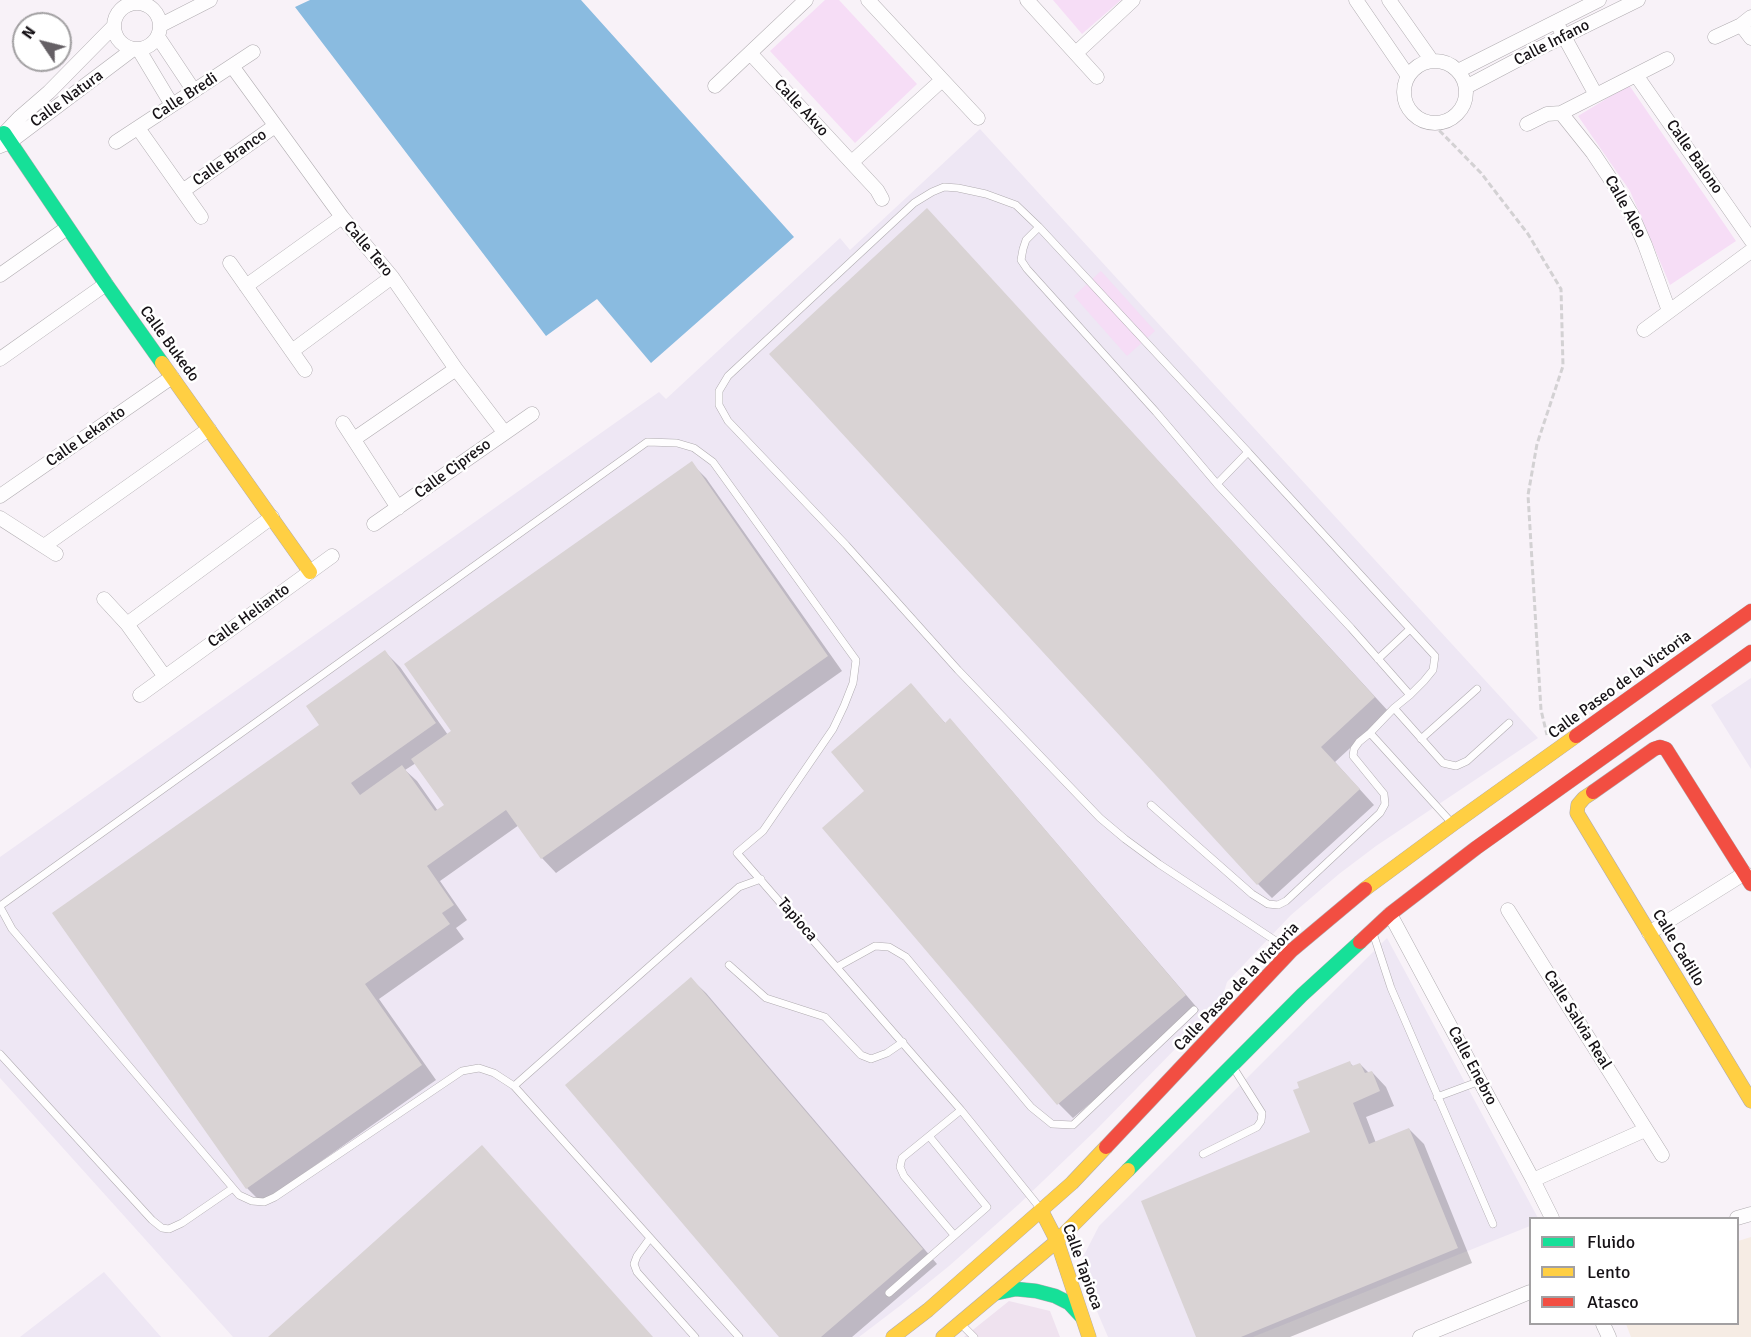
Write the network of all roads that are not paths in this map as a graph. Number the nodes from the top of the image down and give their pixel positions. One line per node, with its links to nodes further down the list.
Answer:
1 (210, 0): 14 (street)
2 (806, 0): 20 (street)
3 (868, 0): 29 (street)
4 (1028, 0): 21 (street)
5 (1133, 0): 21 (street)
6 (1356, 0): 27 (street)
7 (1389, 0): 23 (street)
8 (1599, 0): 12 (street, Calle Infano)
9 (1638, 0): 15 (street, Calle Infano)
10 (152, 2): 13 (street); 14 (street)
11 (1746, 21): 16 (street); 17 (street)
12 (1556, 22): 15 (street); 25 (street, Calle Infano)
13 (114, 26): 18 (street); 40 (street, Calle Natura)
14 (160, 31): 18 (street); 32 (street)
15 (1564, 36): 31 (street, Calle Infano); 33 (street)
16 (1715, 37)
17 (1751, 38)
18 (136, 50): 34 (street); 40 (street, Calle Natura)
19 (253, 52): 24 (street, Calle Bredi)
20 (750, 53): 30 (street); 42 (street, Calle Akvo)
21 (1076, 53): 28 (street)
22 (1667, 59): 26 (street)
23 (1431, 61): 25 (street); 27 (street)
24 (232, 66): 32 (street, Calle Bredi); 38 (street, Calle Tero)
25 (1458, 71): 31 (street)
26 (1636, 75): 33 (street); 49 (street, Calle Balono)
27 (1408, 76): 31 (street)
28 (1097, 77)
29 (942, 80): 36 (street); 42 (street)
30 (715, 86)
31 (1466, 87)
32 (194, 91): 34 (street, Calle Bredi)
33 (1596, 95): 35 (street)
34 (172, 105): 39 (street, Calle Bredi)
35 (1561, 113): 37 (street); 56 (street, Calle Aleo)
36 (978, 118)
37 (1527, 124)
38 (276, 126): 43 (street, Calle Branco); 46 (street, Calle Tero)
39 (138, 128): 41 (street, Calle Bredi); 43 (street)
40 (3, 140): 48 (main road, Calle Bukedo)
41 (116, 142)
42 (852, 162): 44 (street, Calle Akvo)
43 (184, 190): 45 (street)
44 (882, 199)
45 (201, 217)
46 (342, 217): 53 (street, Calle Tero); 55 (street)
47 (1039, 227): 68 (lane); 69 (lane); 102 (lane)
48 (67, 228): 52 (street); 54 (main road, Calle Bukedo)
49 (1751, 240)
50 (1751, 251): 56 (street)
51 (230, 262): 55 (street)
52 (0, 275)
53 (392, 277): 58 (street); 60 (street, Calle Tero)
54 (106, 285): 59 (street); 62 (main road, Calle Bukedo)
55 (246, 286): 58 (street)
56 (1669, 311): 57 (street)
57 (1644, 330)
58 (292, 351): 61 (street)
59 (0, 359)
60 (456, 369): 66 (street, Calle Tero); 67 (street)
61 (305, 370)
62 (172, 377): 65 (main road, Calle Bukedo); 70 (street, Calle Lekanto)
63 (532, 414): 66 (street, Calle Cipreso)
64 (343, 423): 67 (street)
65 (209, 429): 72 (main road, Calle Bukedo); 75 (street)
66 (504, 432): 71 (street, Calle Cipreso)
67 (354, 439): 71 (street)
68 (1248, 453): 69 (lane); 82 (lane)
69 (1217, 484): 84 (lane)
70 (0, 496)
71 (398, 508): 74 (street, Calle Cipreso)
72 (272, 517): 78 (main road, Calle Bukedo); 81 (street)
73 (0, 518): 75 (street)
74 (374, 524)
75 (44, 546): 76 (street)
76 (56, 554)
77 (332, 556): 78 (street, Calle Helianto)
78 (310, 572): 85 (street, Calle Helianto)
79 (104, 599): 81 (street)
80 (1751, 611): 94 (main road, Calle Paseo de la Victoria)
81 (127, 624): 85 (street)
82 (1410, 628): 84 (lane); 88 (lane)
83 (1751, 652): 99 (main road)
84 (1378, 660): 88 (lane)
85 (165, 677): 87 (street, Calle Helianto)
86 (1477, 689): 92 (lane)
87 (140, 695)
88 (1410, 695): 89 (lane)
89 (1394, 708): 91 (lane); 92 (lane)
90 (1509, 723): 92 (lane)
91 (1370, 733): 93 (lane); 94 (lane)
92 (1421, 738)
93 (1151, 805)
94 (1453, 824): 102 (main road, Calle Paseo de la Victoria)
95 (761, 879): 97 (lane, Tapioca); 104 (lane, Tapioca); 110 (lane)
96 (1748, 879): 101 (street); 101 (main road, Calle Cadillo)
97 (0, 906): 119 (lane)
98 (1508, 910): 114 (street, Calle Salvia Real)
99 (1390, 914): 100 (main road); 109 (street, Calle Enebro)
100 (1372, 931): 108 (main road); 111 (lane)
101 (1649, 933): 112 (main road, Calle Cadillo)
102 (1291, 951): 120 (main road, Calle Paseo de la Victoria)
103 (729, 965): 106 (lane)
104 (837, 967): 105 (lane); 106 (lane, Tapioca)
105 (1194, 1010)
106 (903, 1042): 113 (lane, Tapioca)
107 (0, 1054): 119 (lane)
108 (1232, 1066): 116 (lane); 125 (main road)
109 (1480, 1081): 111 (lane); 118 (street, Calle Enebro)
110 (514, 1086): 119 (lane); 124 (lane)
111 (1437, 1097): 122 (lane)
112 (1751, 1101)
113 (961, 1110): 115 (lane); 120 (lane, Tapioca)
114 (1646, 1130): 117 (street, Calle Salvia Real); 118 (street)
115 (929, 1136): 123 (lane); 123 (lane)
116 (1203, 1154)
117 (1662, 1155)
118 (1533, 1179): 121 (street, Calle Enebro)
119 (233, 1188)
120 (1041, 1210): 125 (main road, Calle Tapioca); 133 (main road, Calle Paseo de la Victoria)
121 (1552, 1217)
122 (1493, 1224)
123 (954, 1235): 127 (lane)
124 (650, 1238): 131 (lane); 132 (lane)
125 (1057, 1241): 128 (main road); 129 (main road, Calle Tapioca)
126 (1529, 1292): 137 (street)
127 (889, 1293)
128 (997, 1293): 129 (main road); 130 (main road)
129 (1082, 1317): 136 (main road, Calle Tapioca)
130 (960, 1323): 134 (main road); 135 (lane)
131 (694, 1337)
132 (739, 1337)
133 (893, 1337)
134 (943, 1337)
135 (974, 1337)
136 (1089, 1337)
137 (1420, 1337)

